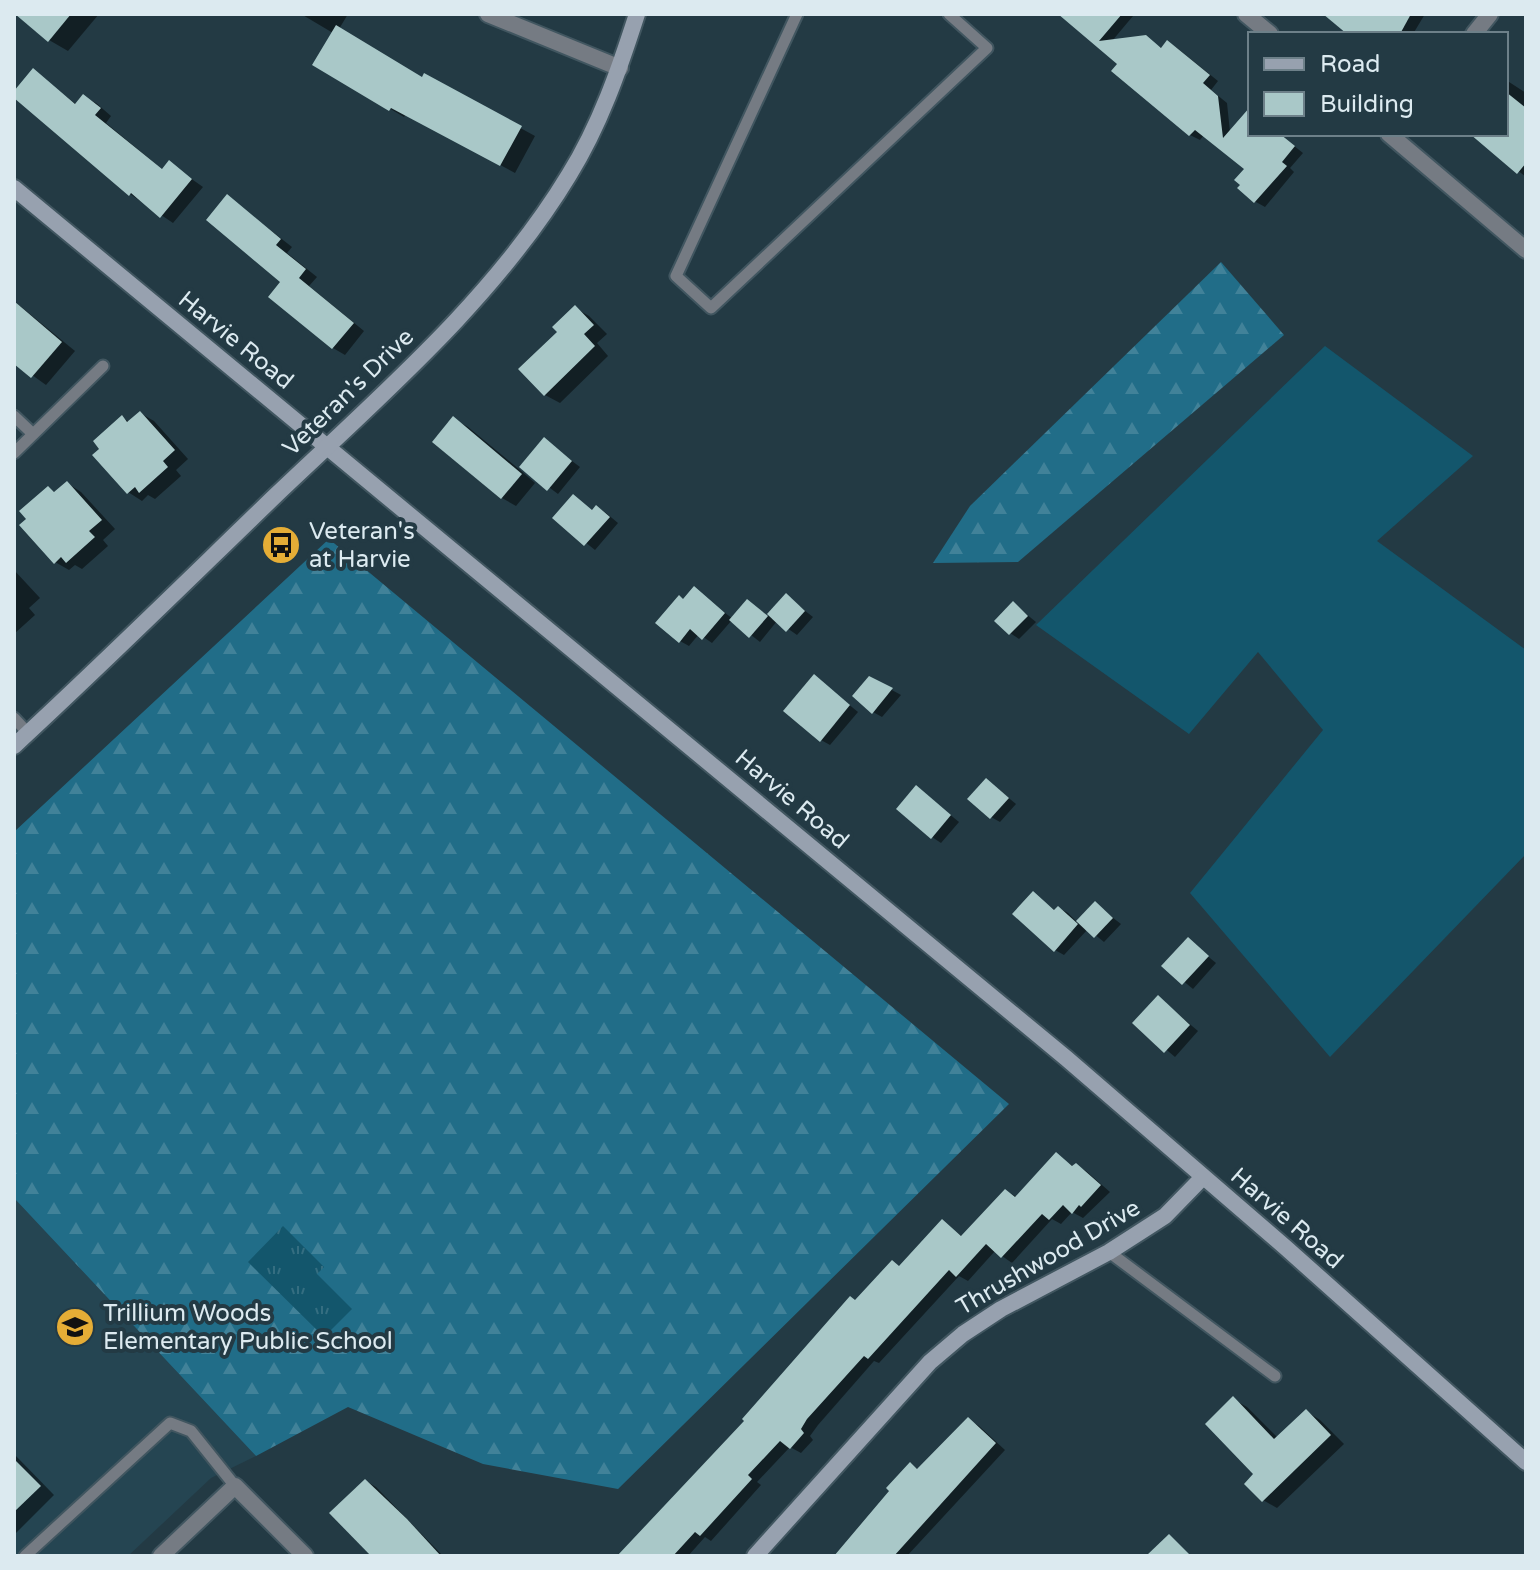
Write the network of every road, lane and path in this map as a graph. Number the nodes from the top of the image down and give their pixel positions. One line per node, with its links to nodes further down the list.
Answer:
1 (488, 14): 9 (street)
2 (637, 14): 9 (street, Veteran's Drive)
3 (797, 14): 4 (lane)
4 (949, 14)
5 (1246, 14): 7 (street)
6 (1490, 14): 8 (street)
7 (1268, 32)
8 (1476, 32)
9 (620, 68): 16 (street, Veteran's Drive)
10 (1391, 136): 12 (street)
11 (14, 188): 16 (street, Harvie Road)
12 (1526, 250)
13 (103, 366): 15 (lane)
14 (14, 416): 15 (lane)
15 (33, 434): 17 (lane)
16 (328, 446): 19 (street, Veteran's Drive); 21 (street, Harvie Road)
17 (14, 453)
18 (14, 718): 19 (lane)
19 (28, 733): 20 (street, Veteran's Drive)
20 (14, 746)
21 (1203, 1177): 22 (street, Thrushwood Drive); 24 (street, Harvie Road)
22 (1109, 1252): 23 (lane); 29 (street, Thrushwood Drive)
23 (1275, 1376)
24 (1526, 1462)
25 (235, 1486): 26 (lane); 27 (street); 28 (street)
26 (25, 1556)
27 (161, 1556)
28 (305, 1556)
29 (755, 1556)

